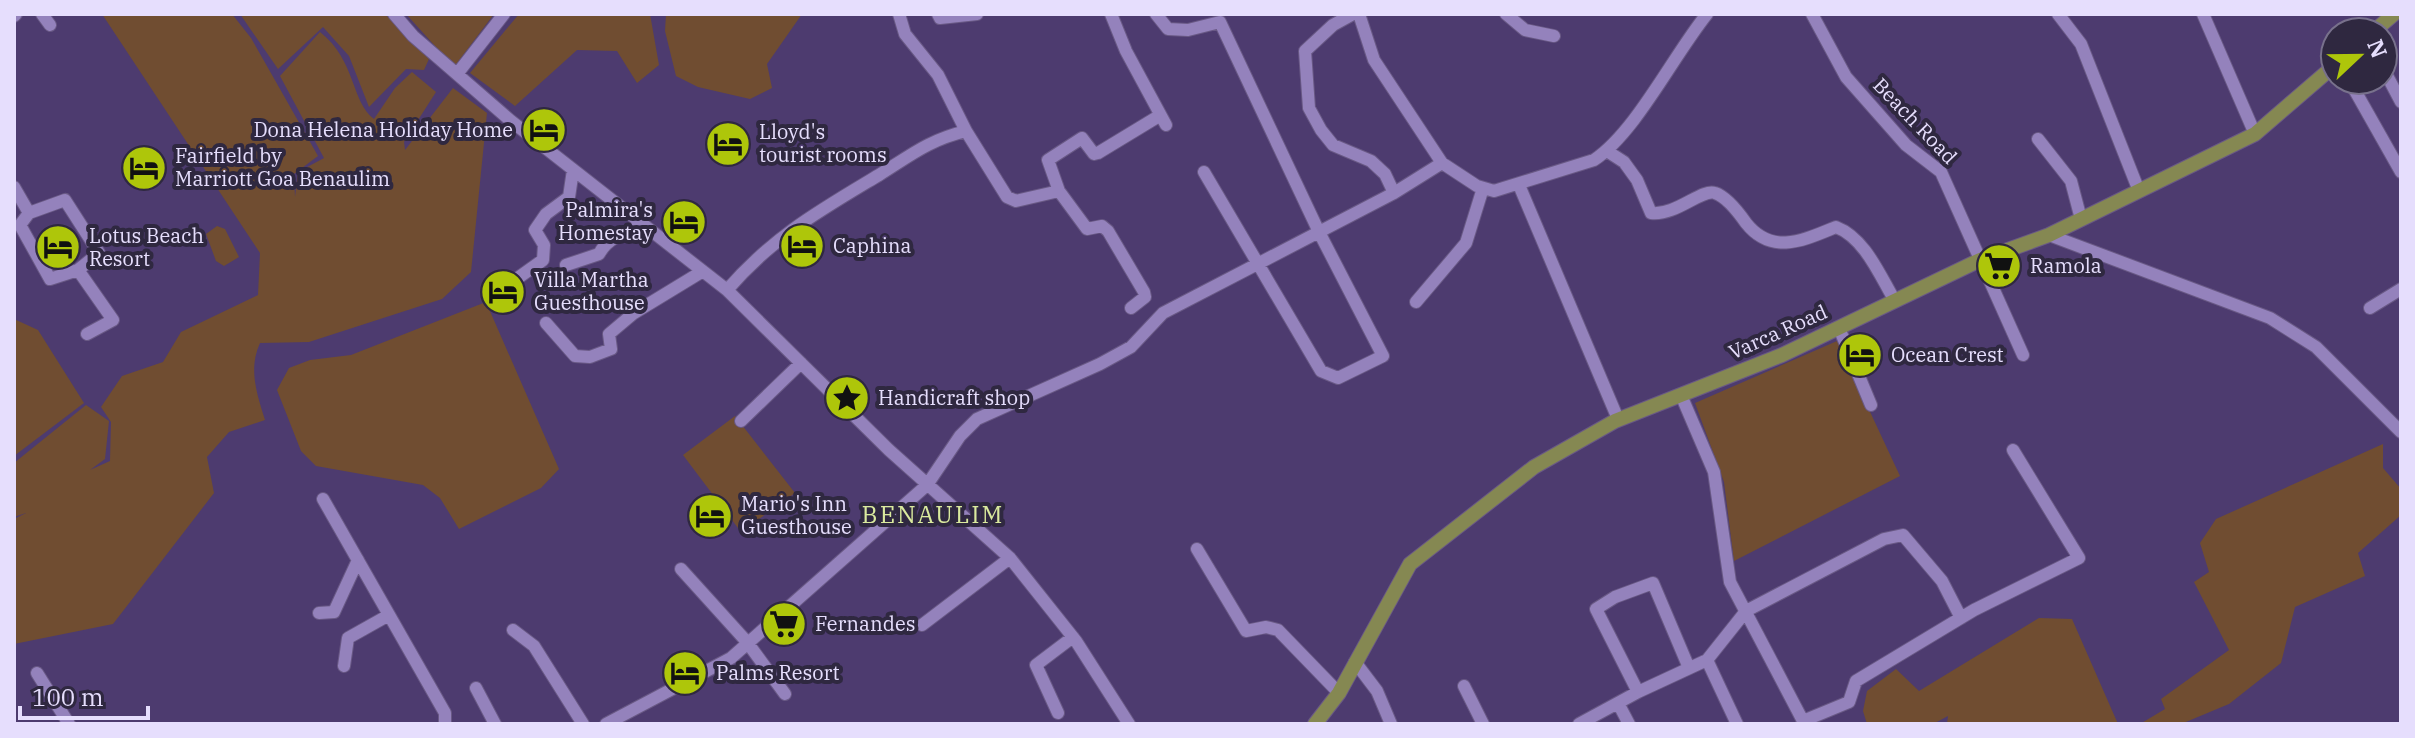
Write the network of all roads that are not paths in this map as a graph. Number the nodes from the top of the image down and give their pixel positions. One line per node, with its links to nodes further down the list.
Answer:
1 (394, 14): 15 (street)
2 (504, 14): 15 (street)
3 (938, 14): 4 (street)
4 (977, 14)
5 (1111, 14): 29 (street)
6 (1156, 14): 35 (street)
7 (1356, 14): 22 (street); 31 (street)
8 (1506, 14): 14 (street)
9 (1707, 14): 21 (street)
10 (1812, 14): 37 (street, Beach Road)
11 (2058, 14): 30 (street)
12 (2203, 14): 19 (street)
13 (903, 15): 18 (street)
14 (1554, 36)
15 (457, 74): 23 (street)
16 (2319, 79): 19 (main road, Varca Road)
17 (2358, 96): 25 (street)
18 (966, 131): 29 (street); 44 (street)
19 (2255, 134): 30 (main road, Varca Road)
20 (2038, 139): 33 (street)
21 (1607, 151): 26 (street); 45 (street)
22 (1442, 163): 28 (street); 31 (street)
23 (573, 170): 34 (street); 42 (street)
24 (1204, 172): 39 (street)
25 (2401, 172)
26 (1519, 185): 28 (street); 56 (street)
27 (14, 187): 32 (street)
28 (1483, 188): 46 (street)
29 (1059, 191): 47 (street)
30 (2139, 191): 33 (main road, Varca Road)
31 (1394, 193): 35 (street)
32 (29, 213): 40 (street); 40 (street)
33 (2081, 219): 36 (main road, Varca Road)
34 (644, 225): 38 (street); 41 (street)
35 (1319, 232): 39 (street); 39 (street)
36 (2049, 235): 37 (main road, Varca Road); 58 (street)
37 (1980, 260): 45 (main road, Varca Road); 52 (street, Beach Road)
38 (566, 265)
39 (1257, 265): 60 (street)
40 (78, 270): 51 (street)
41 (703, 271): 44 (street); 49 (street)
42 (515, 280)
43 (2401, 289): 48 (street)
44 (727, 290): 53 (street)
45 (1895, 301): 50 (main road, Varca Road)
46 (1416, 302)
47 (1131, 308)
48 (2370, 308)
49 (546, 323)
50 (1839, 328): 54 (main road, Varca Road); 55 (street)
51 (87, 334)
52 (2023, 355)
53 (801, 363): 57 (street); 60 (street)
54 (1681, 395): 56 (main road, Varca Road); 66 (street)
55 (1871, 405)
56 (1618, 419): 75 (main road, Varca Road)
57 (741, 421)
58 (2401, 432)
59 (2013, 450): 69 (street)
60 (927, 485): 63 (street); 73 (street)
61 (323, 499): 64 (street)
62 (1197, 549): 82 (street)
63 (1010, 558): 70 (street); 72 (street)
64 (358, 560): 67 (street); 68 (street)
65 (681, 569): 73 (street)
66 (1746, 611): 69 (street); 69 (street); 74 (street)
67 (319, 613)
68 (389, 615): 76 (street); 88 (street)
69 (1961, 618)
70 (922, 625)
71 (513, 630): 90 (street)
72 (1073, 637): 85 (street); 92 (street)
73 (747, 642): 83 (street); 91 (street)
74 (1707, 660): 77 (street); 86 (street)
75 (1355, 662): 82 (main road, Varca Road); 94 (street)
76 (344, 666)
77 (1689, 668): 81 (street); 81 (street)
78 (37, 673): 87 (street)
79 (1464, 686): 95 (street)
80 (476, 688): 89 (street)
81 (1638, 692): 84 (street)
82 (1339, 693): 93 (main road, Varca Road)
83 (785, 694)
84 (1618, 703): 96 (street); 97 (street)
85 (1058, 713)
86 (1731, 722)
87 (69, 724)
88 (445, 724)
89 (495, 724)
90 (583, 724)
91 (606, 724)
92 (1129, 724)
93 (1315, 724)
94 (1391, 724)
95 (1483, 724)
96 (1579, 724)
97 (1629, 724)

